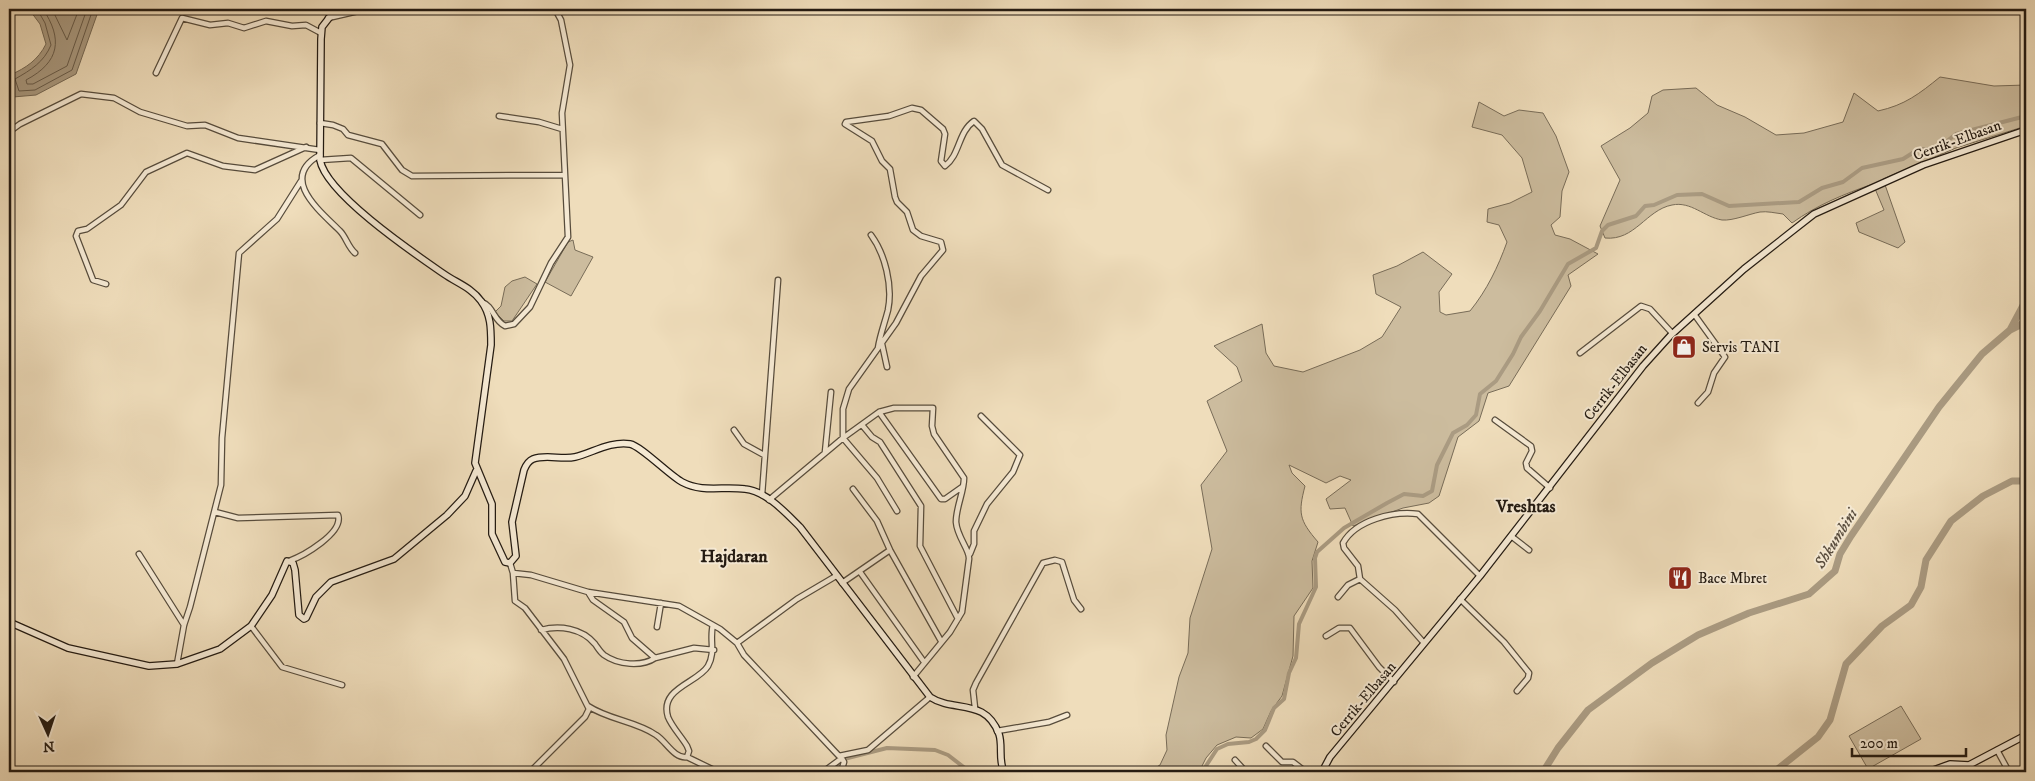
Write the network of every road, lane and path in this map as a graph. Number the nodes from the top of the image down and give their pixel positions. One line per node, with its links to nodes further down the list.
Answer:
1 (336, 9): 4 (main road)
2 (367, 9): 4 (street)
3 (554, 9): 9 (street)
4 (328, 18): 5 (main road)
5 (321, 33): 6 (street); 8 (main road)
6 (156, 73)
7 (499, 116): 9 (street)
8 (320, 123): 13 (main road); 14 (street)
9 (562, 129): 14 (street)
10 (2026, 130): 23 (main road, Cerrik-Elbasan)
11 (9, 132): 12 (street)
12 (306, 147): 13 (street); 21 (street)
13 (320, 155): 15 (street); 17 (street); 22 (main road)
14 (564, 175): 22 (street)
15 (301, 181): 19 (street); 45 (street)
16 (1048, 190): 25 (street)
17 (420, 215)
18 (870, 235): 25 (street)
19 (355, 253)
20 (778, 280): 37 (street)
21 (106, 284)
22 (482, 302): 38 (main road)
23 (1694, 314): 24 (main road, Cerrik-Elbasan); 29 (street)
24 (1672, 334): 26 (street); 41 (main road, Cerrik-Elbasan)
25 (880, 346): 27 (street); 35 (street)
26 (1580, 353)
27 (887, 367)
28 (831, 392): 36 (street)
29 (1698, 403)
30 (879, 412): 33 (street); 39 (street); 39 (street)
31 (981, 416): 50 (street)
32 (1495, 420): 41 (street)
33 (862, 424): 35 (street); 64 (street)
34 (734, 430): 37 (street)
35 (843, 438): 36 (street); 44 (street)
36 (826, 452): 43 (street)
37 (764, 456): 42 (street)
38 (476, 471): 51 (main road); 52 (main road)
39 (962, 487): 50 (street)
40 (853, 488): 47 (street)
41 (1550, 488): 46 (main road, Cerrik-Elbasan)
42 (762, 495): 43 (main road); 52 (main road)
43 (769, 500): 55 (main road)
44 (896, 511)
45 (215, 512): 51 (street); 66 (street)
46 (1512, 536): 48 (street); 56 (main road, Cerrik-Elbasan)
47 (890, 550): 54 (street); 72 (street)
48 (1529, 550)
49 (139, 554): 66 (street)
50 (970, 554): 64 (street)
51 (289, 561): 68 (main road)
52 (510, 562): 53 (street)
53 (513, 572): 59 (street); 70 (street)
54 (860, 572): 58 (street); 77 (street)
55 (836, 576): 58 (main road); 73 (street)
56 (1480, 576): 57 (street); 61 (main road, Cerrik-Elbasan)
57 (1360, 579): 60 (street); 74 (street)
58 (842, 583): 79 (main road)
59 (588, 592): 62 (street); 76 (street)
60 (1338, 597)
61 (1460, 600): 74 (main road, Cerrik-Elbasan); 82 (street)
62 (661, 603): 67 (street); 69 (street)
63 (1081, 609): 85 (street)
64 (958, 619): 72 (street)
65 (9, 622): 78 (main road)
66 (184, 625): 78 (street)
67 (713, 625): 73 (street); 75 (street)
68 (251, 626): 78 (main road); 81 (street)
69 (657, 627)
70 (541, 630): 76 (street); 84 (street)
71 (1326, 636): 80 (street)
72 (941, 641): 77 (street)
73 (738, 643): 92 (street)
74 (1424, 643): 80 (main road, Cerrik-Elbasan)
75 (714, 650): 76 (street); 91 (street)
76 (656, 658)
77 (924, 662): 79 (street)
78 (177, 664)
79 (913, 677): 83 (main road)
80 (1394, 682): 102 (main road, Cerrik-Elbasan)
81 (342, 685)
82 (1517, 691)
83 (930, 697): 85 (main road); 92 (street)
84 (588, 706): 91 (street); 95 (street)
85 (974, 708): 87 (main road)
86 (1067, 715): 87 (street)
87 (997, 731): 99 (main road)
88 (2026, 735): 90 (main road)
89 (1266, 746): 101 (street)
90 (1997, 750): 94 (main road); 105 (street)
91 (687, 757): 96 (street)
92 (842, 759): 97 (street); 98 (street)
93 (1236, 760): 100 (street)
94 (1969, 765): 103 (main road); 104 (street)
95 (530, 772)
96 (718, 772)
97 (823, 772)
98 (841, 772)
99 (1004, 772)
100 (1246, 772)
101 (1306, 772)
102 (1322, 772)
103 (1928, 772)
104 (1973, 772)
105 (2009, 772)

